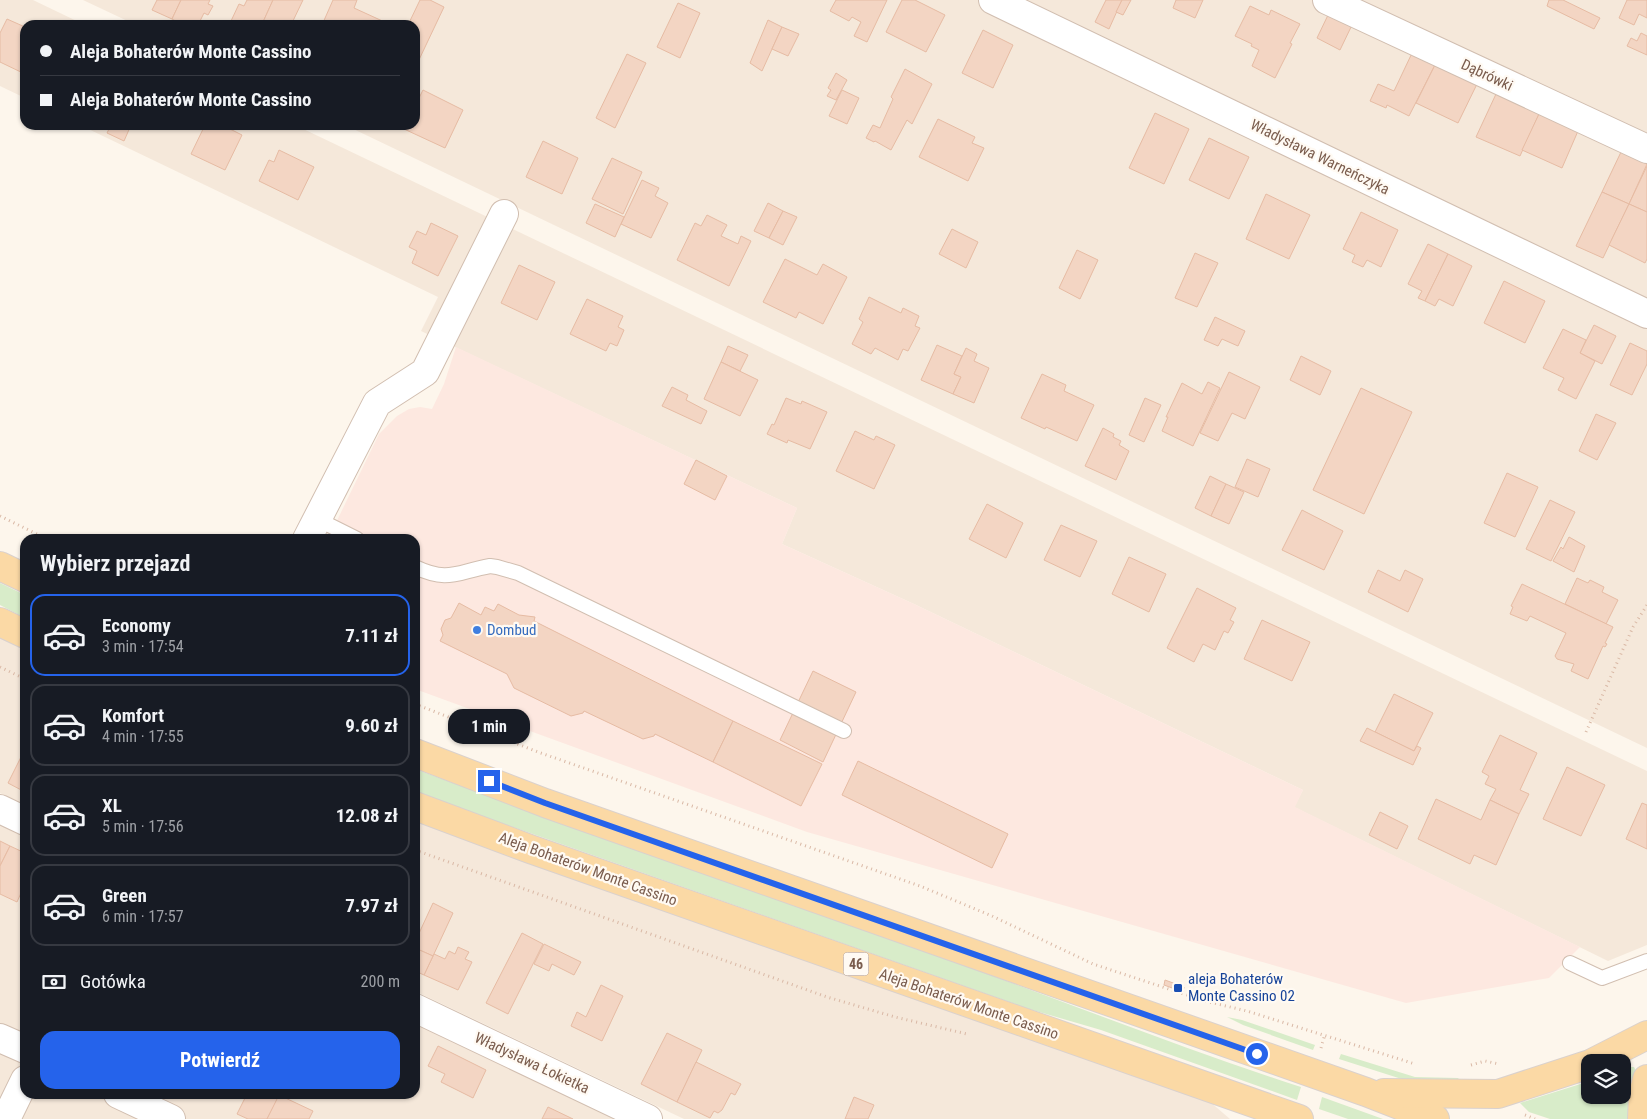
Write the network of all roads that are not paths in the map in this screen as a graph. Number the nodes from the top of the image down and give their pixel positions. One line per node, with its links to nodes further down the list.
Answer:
1 (993, 0): 5 (street, Władysława Warneńczyka)
2 (1327, 0): 3 (street, Dąbrówki)
3 (1647, 149)
4 (504, 214): 6 (street)
5 (1647, 314)
6 (312, 529): 7 (lane)
7 (334, 534)
8 (0, 566): 10 (main road)
9 (420, 569): 13 (lane)
10 (20, 576)
11 (0, 622): 12 (main road)
12 (20, 632)
13 (844, 731)
14 (420, 755): 29 (main road)
15 (420, 808): 27 (main road, Aleja Bohaterów Monte Cassino / 46)
16 (0, 809): 17 (street)
17 (20, 819)
18 (1647, 961): 19 (lane)
19 (1570, 964)
20 (420, 1010): 33 (street, Władysława Łokietka)
21 (1647, 1035): 24 (main road)
22 (0, 1038): 23 (street)
23 (20, 1047)
24 (1610, 1054)
25 (1581, 1067): 29 (main road)
26 (1647, 1079): 37 (main road)
27 (1195, 1084): 34 (main road); 35 (main road, Aleja Bohaterów Monte Cassino / 46)
28 (20, 1090): 31 (street)
29 (1366, 1092): 36 (main road)
30 (129, 1099): 32 (street)
31 (6, 1119)
32 (171, 1119)
33 (648, 1119)
34 (1244, 1119)
35 (1299, 1119)
36 (1435, 1119)
37 (1642, 1119)

